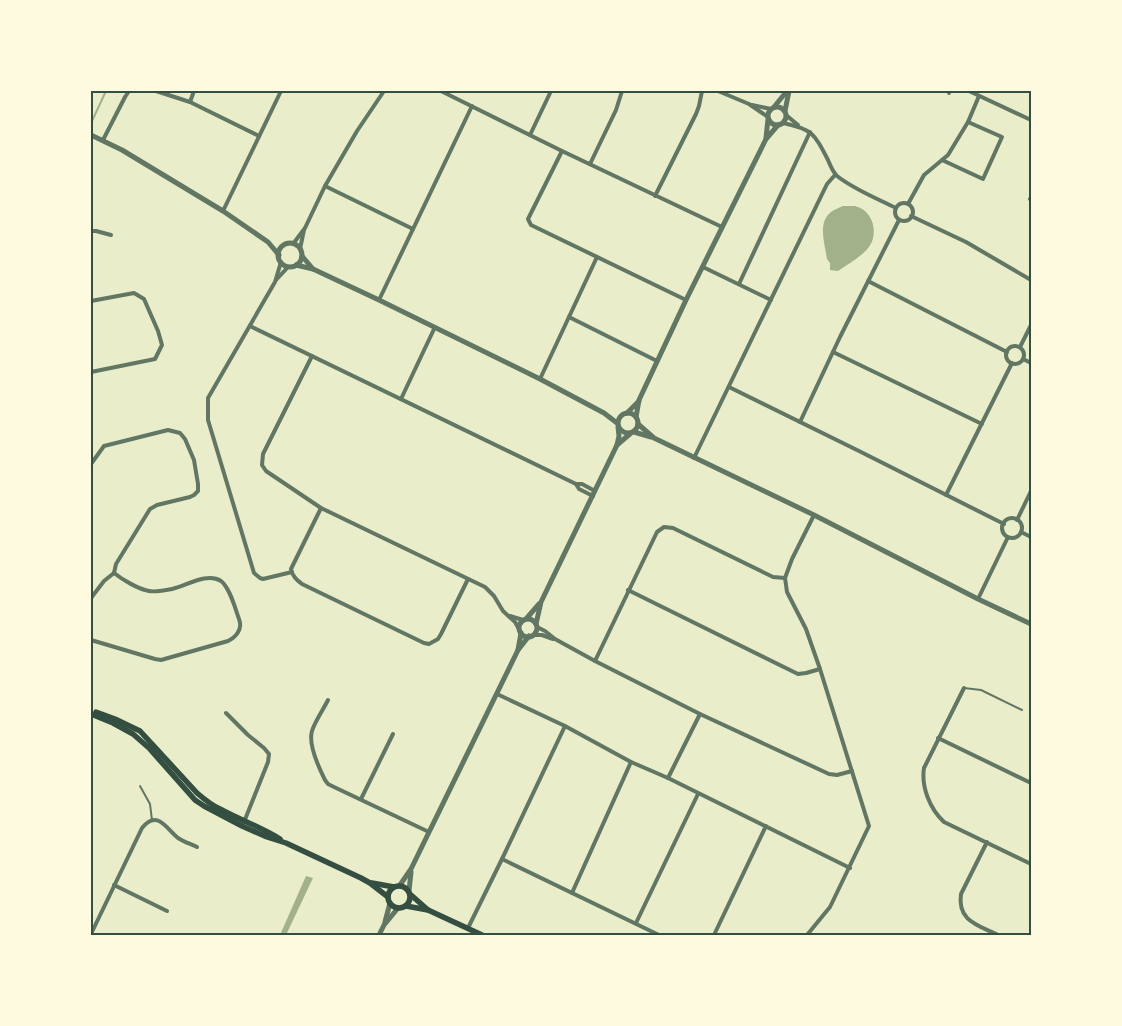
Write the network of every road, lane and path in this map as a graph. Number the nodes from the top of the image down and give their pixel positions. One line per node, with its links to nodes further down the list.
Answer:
1 (129, 91): 29 (street)
2 (156, 91): 14 (street)
3 (194, 91): 14 (street)
4 (281, 91): 27 (street)
5 (384, 91): 34 (street)
6 (441, 91): 16 (street)
7 (551, 91): 26 (street)
8 (622, 91): 32 (street)
9 (702, 91): 35 (street)
10 (718, 91): 15 (street)
11 (788, 91): 17 (street); 18 (street)
12 (969, 91): 13 (street)
13 (979, 96): 20 (street); 21 (street)
14 (190, 102): 27 (street)
15 (749, 104): 17 (street); 19 (street)
16 (472, 106): 26 (street); 43 (street)
17 (772, 108): 18 (street); 19 (street)
18 (785, 113): 22 (street); 23 (street)
19 (768, 118): 22 (street); 28 (street)
20 (1031, 120)
21 (968, 122): 31 (street); 31 (street)
22 (780, 124): 23 (street); 28 (street)
23 (799, 126): 24 (street)
24 (810, 132): 33 (street); 61 (street)
25 (91, 135): 29 (street)
26 (530, 135): 30 (street)
27 (259, 136): 38 (street)
28 (766, 139): 42 (street)
29 (103, 140): 38 (street)
30 (562, 152): 32 (street); 52 (street)
31 (942, 160): 36 (street)
32 (590, 164): 35 (street)
33 (835, 175): 37 (street); 64 (street)
34 (325, 186): 41 (street); 43 (street)
35 (655, 196): 42 (street)
36 (908, 204): 37 (street); 39 (street)
37 (896, 208): 40 (street)
38 (223, 211): 46 (street)
39 (911, 216): 40 (street); 58 (street)
40 (899, 220): 59 (street)
41 (304, 228): 47 (street); 49 (street)
42 (722, 228): 56 (street)
43 (413, 229): 62 (street)
44 (91, 231): 45 (street)
45 (111, 234)
46 (268, 242): 48 (street); 50 (street)
47 (293, 244): 48 (street); 49 (street)
48 (285, 245): 50 (street)
49 (300, 248): 51 (street)
50 (278, 255): 53 (street)
51 (302, 256): 54 (street); 57 (street)
52 (597, 257): 63 (street); 66 (street)
53 (281, 262): 55 (street); 60 (street)
54 (296, 265): 55 (street); 57 (street)
55 (288, 267): 60 (street)
56 (703, 267): 61 (street); 63 (street)
57 (313, 269): 62 (street)
58 (1031, 280)
59 (868, 281): 71 (street); 72 (street)
60 (275, 282): 68 (street)
61 (739, 284): 64 (street)
62 (380, 300): 69 (street)
63 (686, 300): 75 (street)
64 (771, 300): 80 (street)
65 (91, 301): 78 (street)
66 (569, 317): 75 (street); 79 (street)
67 (1031, 325): 70 (street)
68 (250, 326): 73 (street); 106 (street)
69 (435, 327): 79 (street); 81 (street)
70 (1020, 347): 72 (street); 74 (street)
71 (833, 352): 87 (street); 89 (street)
72 (1007, 352): 76 (street)
73 (312, 356): 81 (street); 99 (street)
74 (1023, 359): 76 (street); 77 (street)
75 (657, 361): 82 (street)
76 (1012, 363): 89 (street)
77 (1031, 363)
78 (91, 372)
79 (540, 379): 84 (street)
80 (729, 387): 87 (street); 94 (street)
81 (401, 399): 97 (street)
82 (639, 400): 83 (street); 86 (street)
83 (627, 413): 85 (street); 86 (street)
84 (604, 414): 85 (street); 90 (street)
85 (620, 416): 90 (street)
86 (636, 417): 88 (street)
87 (800, 422): 98 (street)
88 (638, 424): 91 (street); 92 (street)
89 (982, 424): 98 (street)
90 (618, 425): 91 (street); 93 (street)
91 (632, 432): 92 (street); 93 (street)
92 (654, 438): 94 (street)
93 (617, 445): 97 (street)
94 (694, 458): 100 (street)
95 (91, 464): 107 (street)
96 (1031, 491): 101 (street)
97 (594, 493): 113 (street)
98 (946, 495): 102 (street)
99 (321, 508): 106 (street); 109 (street)
100 (814, 515): 108 (street); 112 (street)
101 (1017, 520): 102 (street); 103 (street)
102 (1004, 524): 104 (street)
103 (1021, 532): 104 (street); 105 (street)
104 (1008, 537): 112 (street)
105 (1031, 537)
106 (292, 572): 109 (street)
107 (114, 574): 111 (street); 121 (street)
108 (785, 578): 110 (street); 124 (street)
109 (468, 579): 114 (street)
110 (628, 590): 123 (street); 124 (street)
111 (91, 598)
112 (978, 599): 116 (street)
113 (541, 602): 115 (street); 117 (street)
114 (508, 615): 115 (street); 118 (street)
115 (525, 620): 117 (street); 118 (street)
116 (1031, 624)
117 (536, 625): 119 (street); 120 (street)
118 (521, 632): 119 (street); 122 (street)
119 (531, 636): 120 (street); 122 (street)
120 (555, 639): 123 (street)
121 (91, 640)
122 (518, 650): 126 (street)
123 (595, 661): 132 (street)
124 (820, 669): 137 (street)
125 (964, 688): 129 (lane); 135 (street)
126 (497, 694): 133 (street); 146 (street)
127 (328, 700): 142 (street)
128 (91, 710): 144 (main road)
129 (1022, 710)
130 (226, 713): 144 (street)
131 (91, 714): 144 (main road)
132 (700, 714): 137 (street); 138 (street)
133 (565, 726): 136 (street); 149 (street)
134 (393, 734): 142 (street)
135 (938, 738): 139 (street); 147 (street)
136 (631, 762): 138 (street); 157 (street)
137 (852, 771): 151 (street)
138 (668, 778): 141 (street)
139 (1031, 783)
140 (140, 786): 143 (lane)
141 (698, 794): 145 (street); 163 (street)
142 (361, 799): 146 (street)
143 (152, 820): 148 (street); 154 (street)
144 (243, 823): 153 (main road)
145 (766, 826): 151 (street); 170 (street)
146 (429, 832): 152 (street)
147 (986, 842): 150 (street); 172 (street)
148 (197, 848)
149 (502, 859): 157 (street); 165 (street)
150 (1031, 864)
151 (850, 868): 171 (street)
152 (411, 869): 155 (street); 156 (street)
153 (370, 883): 155 (main road); 158 (main road)
154 (114, 885): 162 (street); 166 (street)
155 (397, 886): 156 (main road); 158 (main road)
156 (410, 893): 159 (main road); 161 (main road)
157 (572, 893): 163 (street)
158 (389, 900): 160 (main road); 164 (street)
159 (406, 906): 160 (main road); 161 (main road)
160 (398, 908): 164 (street)
161 (428, 910): 165 (main road)
162 (167, 911)
163 (636, 923): 169 (street)
164 (384, 925): 167 (street)
165 (468, 928): 168 (main road)
166 (91, 934)
167 (380, 935)
168 (482, 935)
169 (659, 935)
170 (714, 935)
171 (807, 935)
172 (998, 935)

